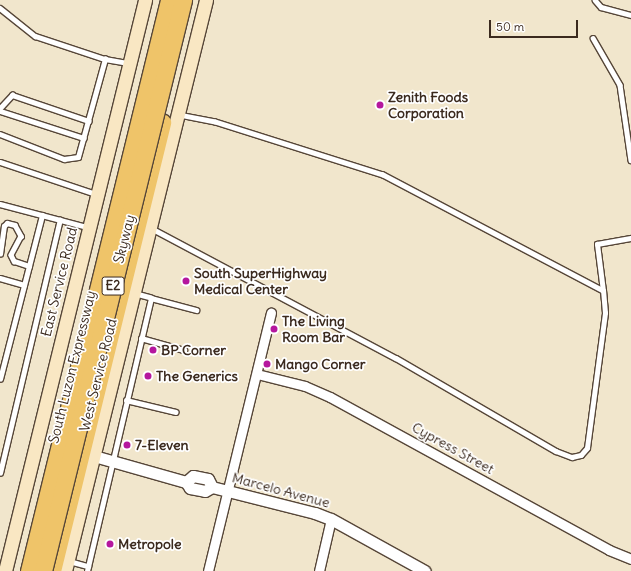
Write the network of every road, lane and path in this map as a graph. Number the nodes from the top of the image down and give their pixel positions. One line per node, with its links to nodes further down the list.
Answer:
1 (145, 0): 12 (main road, East Service Road)
2 (161, 0): 44 (highway, South Luzon Expressway / E2)
3 (169, 0): 55 (highway, Skyway / E2, bridge)
4 (183, 0): 56 (highway, Skyway / E2, bridge)
5 (192, 0): 45 (highway, South Luzon Expressway / E2)
6 (206, 0): 15 (main road, West Service Road)
7 (595, 0): 9 (lane)
8 (0, 8): 11 (lane)
9 (631, 15)
10 (593, 38): 19 (lane)
11 (105, 59): 12 (lane); 16 (lane)
12 (129, 63): 21 (main road, East Service Road)
13 (0, 108): 16 (lane)
14 (0, 111): 18 (lane)
15 (178, 115): 26 (main road, West Service Road); 32 (lane)
16 (89, 121): 18 (lane)
17 (0, 134): 18 (lane)
18 (84, 138)
19 (631, 160)
20 (0, 162): 21 (lane)
21 (96, 194): 25 (main road, East Service Road)
22 (0, 204): 23 (lane)
23 (42, 215): 24 (lane); 29 (lane)
24 (60, 220): 25 (lane); 47 (lane)
25 (88, 227): 53 (main road, East Service Road)
26 (150, 228): 32 (lane); 33 (main road, West Service Road)
27 (631, 238): 32 (lane)
28 (0, 254): 29 (lane)
29 (29, 266): 31 (lane)
30 (0, 278): 31 (lane)
31 (24, 285): 39 (lane)
32 (603, 290)
33 (134, 293): 34 (lane); 45 (main road, West Service Road)
34 (151, 298): 35 (lane); 37 (lane)
35 (196, 310)
36 (271, 313): 40 (street)
37 (141, 338): 38 (lane); 42 (lane)
38 (184, 350)
39 (1, 373): 41 (lane)
40 (257, 374): 48 (street); 50 (street, Cypress Street)
41 (0, 379)
42 (126, 400): 43 (lane); 46 (lane)
43 (176, 412)
44 (52, 451): 45 (lane); 54 (highway, South Luzon Expressway / E2)
45 (87, 457): 46 (street, Marcelo Avenue); 51 (main road, West Service Road); 57 (highway, South Luzon Expressway / E2)
46 (112, 461): 48 (street, Marcelo Avenue); 52 (lane)
47 (0, 474)
48 (229, 491): 49 (street, Marcelo Avenue); 58 (street)
49 (331, 519): 59 (street); 60 (street, Marcelo Avenue)
50 (631, 559)
51 (66, 566): 52 (lane)
52 (88, 568)
53 (6, 571)
54 (22, 571)
55 (29, 571)
56 (43, 571)
57 (52, 571)
58 (208, 571)
59 (319, 571)
60 (425, 571)

